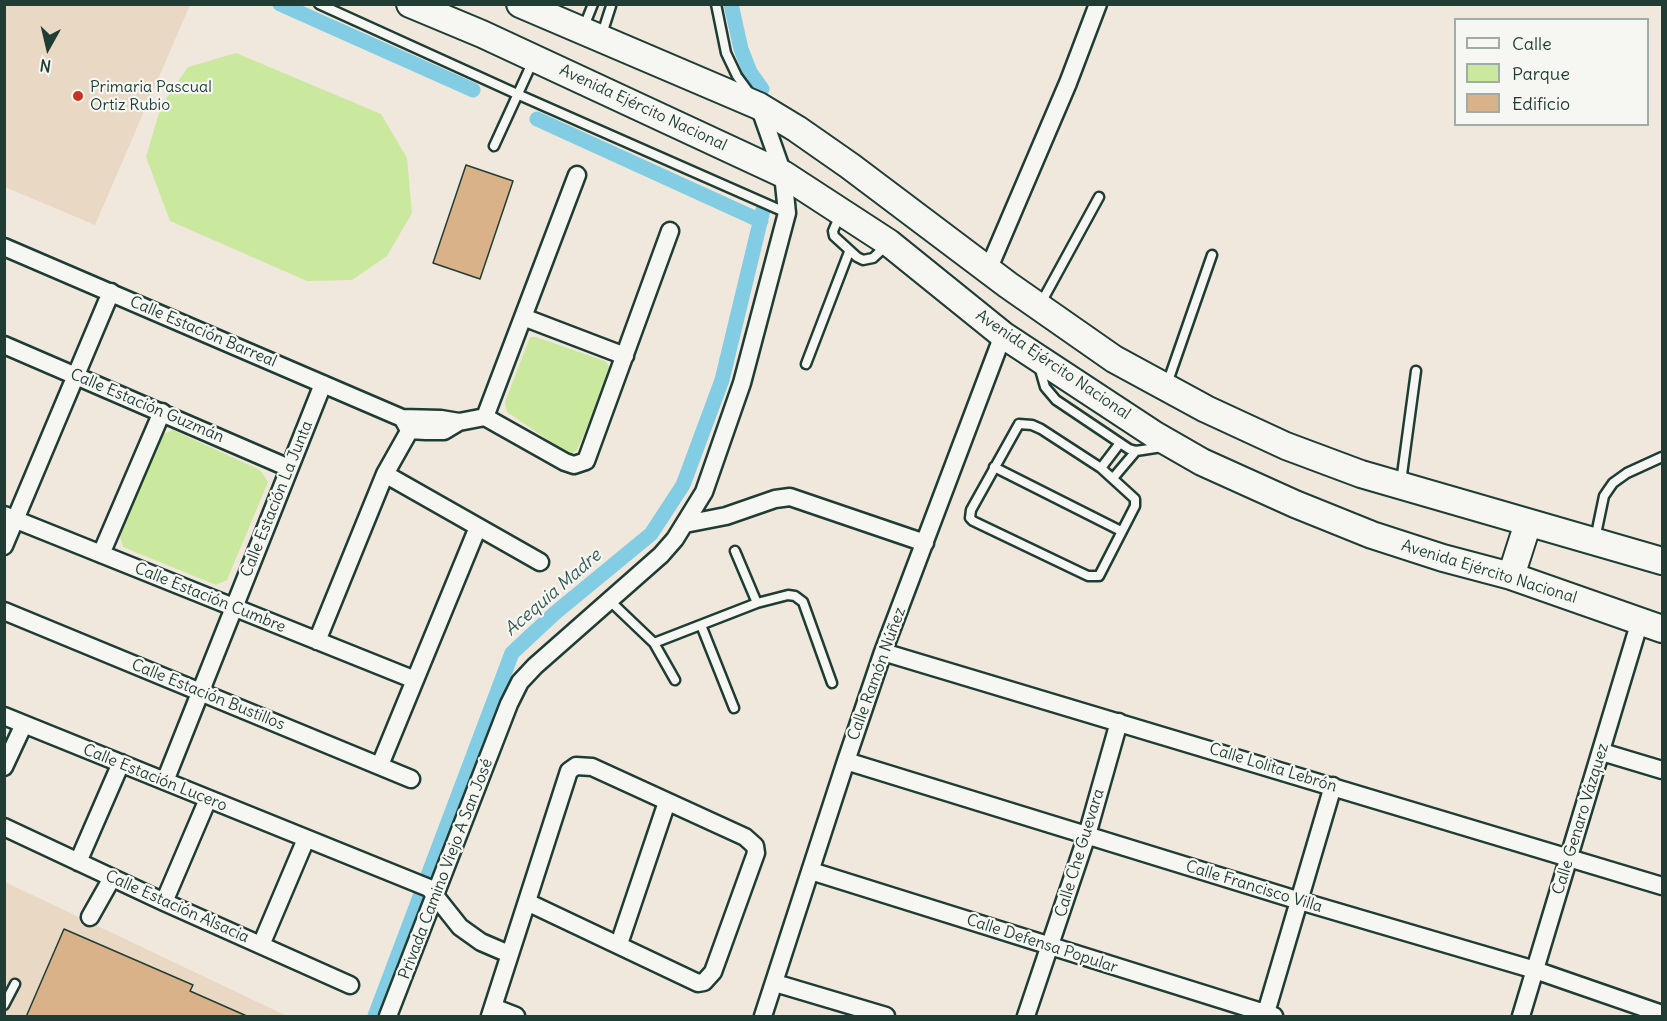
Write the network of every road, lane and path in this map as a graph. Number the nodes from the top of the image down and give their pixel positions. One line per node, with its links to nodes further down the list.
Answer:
1 (319, 4): 10 (lane)
2 (410, 4): 9 (main road, Avenida Ejército Nacional)
3 (520, 4): 8 (main road)
4 (593, 4): 8 (lane)
5 (716, 4): 11 (lane)
6 (1098, 4): 23 (street)
7 (611, 5): 8 (lane)
8 (591, 35): 11 (main road)
9 (534, 58): 10 (lane); 13 (main road, Avenida Ejército Nacional)
10 (517, 94): 12 (lane); 17 (lane)
11 (759, 106): 13 (street); 23 (main road)
12 (494, 146)
13 (783, 174): 16 (main road, Avenida Ejército Nacional); 17 (street)
14 (577, 175): 26 (street)
15 (1099, 197): 25 (lane)
16 (842, 212): 19 (main road, Avenida Ejército Nacional); 21 (lane)
17 (787, 213): 51 (street)
18 (670, 231): 29 (street)
19 (889, 243): 21 (lane); 27 (main road, Avenida Ejército Nacional)
20 (4, 247): 24 (street, Calle Estación Barreal)
21 (849, 252): 31 (lane)
22 (1212, 255): 35 (lane)
23 (988, 270): 25 (main road)
24 (111, 292): 33 (street); 34 (street, Calle Estación Barreal)
25 (1039, 306): 35 (main road)
26 (524, 317): 29 (street); 37 (street)
27 (1003, 335): 30 (main road, Avenida Ejército Nacional); 55 (street, Calle Ramón Núñez)
28 (4, 345): 33 (street, Calle Estación Guzmán)
29 (625, 356): 37 (street)
30 (1036, 357): 39 (lane); 40 (main road, Avenida Ejército Nacional)
31 (806, 364)
32 (1416, 371): 48 (lane)
33 (76, 376): 36 (street, Calle Estación Guzmán); 49 (street)
34 (323, 384): 38 (street, Calle Estación Barreal); 44 (street, Calle Estación La Junta)
35 (1166, 387): 48 (main road)
36 (162, 412): 44 (street, Calle Estación Guzmán); 58 (street)
37 (485, 417): 38 (street)
38 (409, 422): 46 (street)
39 (1120, 443): 41 (lane); 45 (lane)
40 (1173, 445): 41 (lane); 61 (main road, Avenida Ejército Nacional)
41 (1136, 451): 47 (lane)
42 (1662, 457): 54 (lane)
43 (994, 467): 45 (lane); 53 (lane); 53 (lane)
44 (289, 468): 64 (street, Calle Estación La Junta)
45 (1101, 468): 47 (lane)
46 (385, 474): 52 (street); 68 (street)
47 (1114, 477): 53 (lane)
48 (1401, 486): 50 (main road)
49 (10, 517): 56 (street); 58 (street, Calle Estación Cumbre)
50 (1528, 523): 54 (main road); 61 (main road)
51 (685, 524): 55 (street); 62 (street)
52 (478, 527): 60 (street); 71 (street)
53 (1121, 531)
54 (1594, 541): 59 (main road)
55 (925, 543): 70 (street, Calle Ramón Núñez)
56 (4, 546)
57 (735, 551): 63 (lane)
58 (101, 554): 64 (street, Calle Estación Cumbre)
59 (1662, 561)
60 (540, 562)
61 (1511, 576): 67 (main road, Avenida Ejército Nacional)
62 (610, 601): 69 (lane); 98 (street, Privada Camino Viejo A San José)
63 (757, 603): 66 (lane); 73 (lane)
64 (234, 608): 68 (street, Calle Estación Cumbre); 74 (street, Calle Estación La Junta)
65 (4, 611): 74 (street, Calle Estación Bustillos)
66 (701, 625): 69 (lane); 75 (lane)
67 (1651, 625): 79 (street, Calle Genaro Vázquez)
68 (317, 641): 71 (street, Calle Estación Cumbre)
69 (654, 643): 72 (lane)
70 (883, 652): 77 (street, Calle Lolita Lebrón); 80 (street, Calle Ramón Núñez)
71 (415, 680): 82 (street)
72 (675, 680)
73 (832, 683)
74 (200, 692): 82 (street, Calle Estación Bustillos); 86 (street, Calle Estación La Junta)
75 (734, 708)
76 (4, 716): 78 (street, Calle Estación Lucero)
77 (1119, 722): 87 (street, Calle Lolita Lebrón); 91 (street, Calle Che Guevara)
78 (24, 724): 81 (street, Calle Estación Lucero); 83 (street)
79 (1602, 752): 84 (street); 93 (street, Calle Genaro Vázquez)
80 (846, 761): 91 (street, Calle Francisco Villa); 95 (street, Calle Ramón Núñez)
81 (121, 763): 86 (street, Calle Estación Lucero); 94 (street)
82 (380, 765): 85 (street, Calle Estación Bustillos)
83 (4, 767)
84 (1662, 770)
85 (411, 780)
86 (165, 781): 88 (street, Calle Estación Lucero)
87 (1333, 786): 93 (street, Calle Lolita Lebrón); 99 (street)
88 (208, 799): 92 (street, Calle Estación Lucero); 100 (street)
89 (667, 802): 101 (street); 103 (street); 103 (street)
90 (4, 826): 94 (street, Calle Estación Alsacia)
91 (1087, 835): 99 (street, Calle Francisco Villa); 105 (street, Calle Che Guevara)
92 (306, 839): 98 (street, Calle Estación Lucero); 104 (street)
93 (1569, 859): 97 (street, Calle Lolita Lebrón); 107 (street, Calle Genaro Vázquez)
94 (78, 862): 96 (street, Calle Estación Alsacia)
95 (811, 871): 105 (street, Calle Defensa Popular); 108 (street, Calle Ramón Núñez)
96 (112, 878): 100 (street, Calle Estación Alsacia); 102 (street)
97 (1662, 886)
98 (426, 888): 106 (street); 115 (street, Privada Camino Viejo A San José)
99 (1300, 901): 107 (street, Calle Francisco Villa); 114 (street)
100 (164, 902): 104 (street, Calle Estación Alsacia)
101 (527, 902): 103 (street); 106 (street)
102 (90, 917)
103 (619, 944)
104 (261, 945): 110 (street, Calle Estación Alsacia)
105 (1050, 947): 114 (street, Calle Defensa Popular); 119 (street, Calle Che Guevara)
106 (509, 954): 112 (street)
107 (1535, 970): 113 (street, Calle Francisco Villa); 120 (street, Calle Genaro Vázquez)
108 (775, 983): 117 (street, Calle Ramón Núñez); 118 (street)
109 (15, 984): 111 (lane)
110 (350, 985)
111 (4, 1005)
112 (491, 1012): 116 (street)
113 (1662, 1014)
114 (1268, 1016)
115 (388, 1017)
116 (516, 1017)
117 (763, 1017)
118 (886, 1017)
119 (1026, 1017)
120 (1521, 1017)

